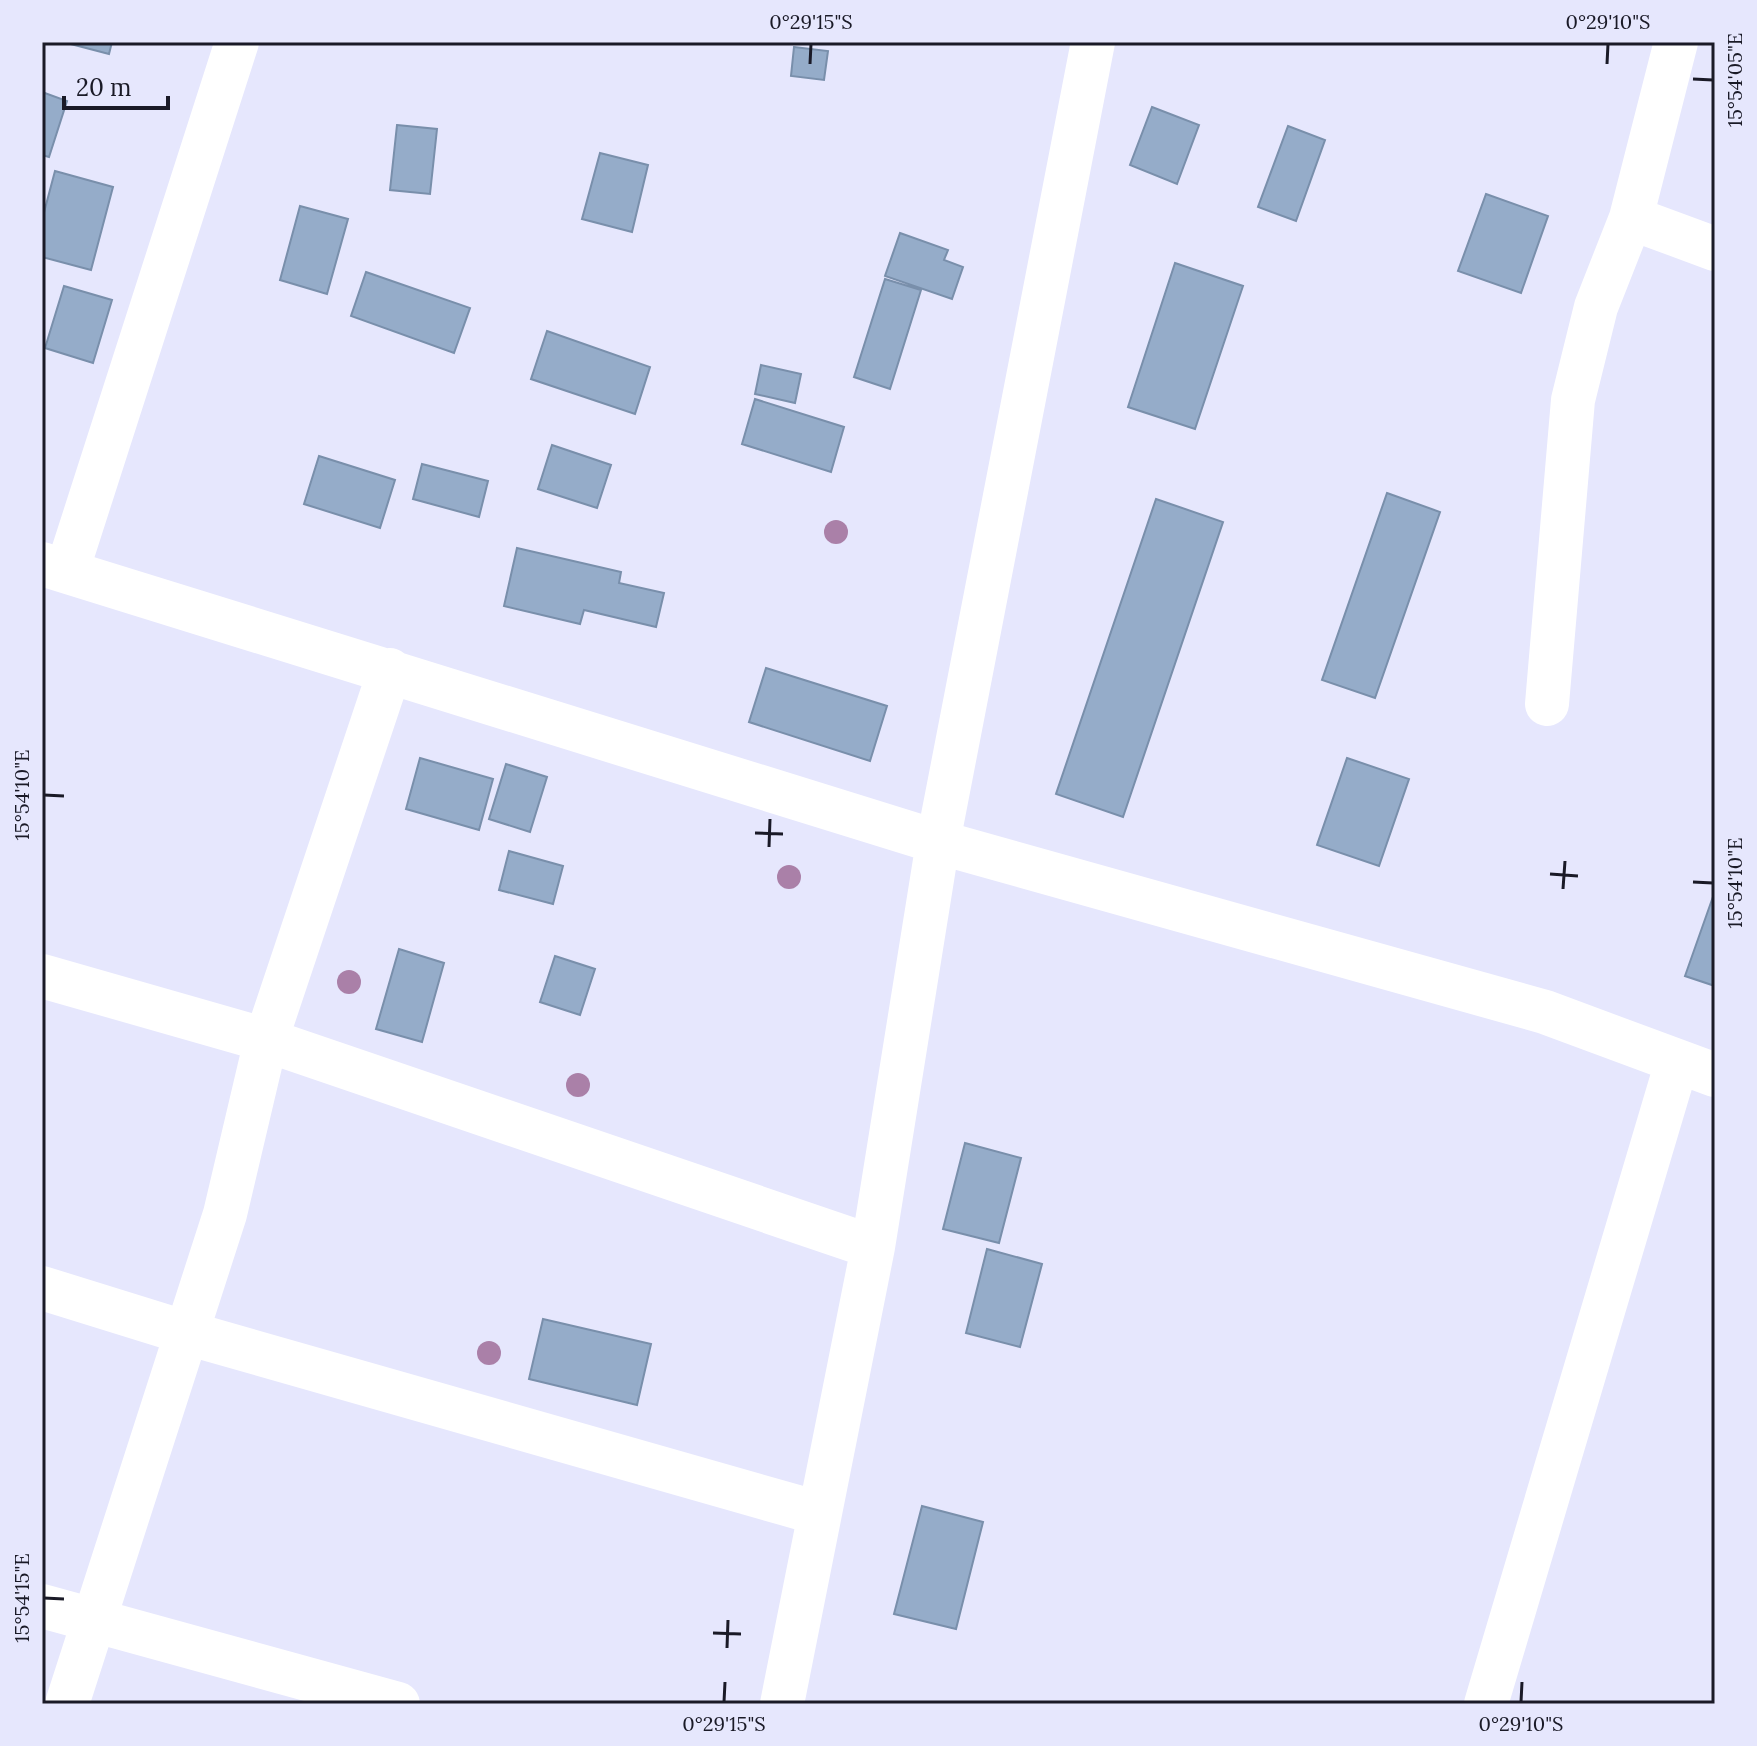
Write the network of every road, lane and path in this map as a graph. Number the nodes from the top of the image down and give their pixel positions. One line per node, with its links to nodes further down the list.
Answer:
1 (237, 42): 6 (street)
2 (1093, 42): 9 (street)
3 (1676, 42): 4 (street)
4 (1631, 218): 5 (street); 8 (street)
5 (1715, 249)
6 (54, 568): 7 (street)
7 (390, 670): 9 (street); 11 (street)
8 (1547, 704)
9 (938, 842): 12 (street); 13 (street)
10 (42, 976): 11 (street)
11 (266, 1040): 13 (street); 15 (street)
12 (1696, 1068): 22 (street)
13 (873, 1247): 16 (street)
14 (42, 1288): 15 (street)
15 (187, 1333): 16 (street); 18 (street)
16 (818, 1513): 21 (street)
17 (42, 1606): 18 (street)
18 (90, 1621): 19 (street); 20 (street)
19 (67, 1704)
20 (398, 1704)
21 (782, 1704)
22 (1486, 1704)

